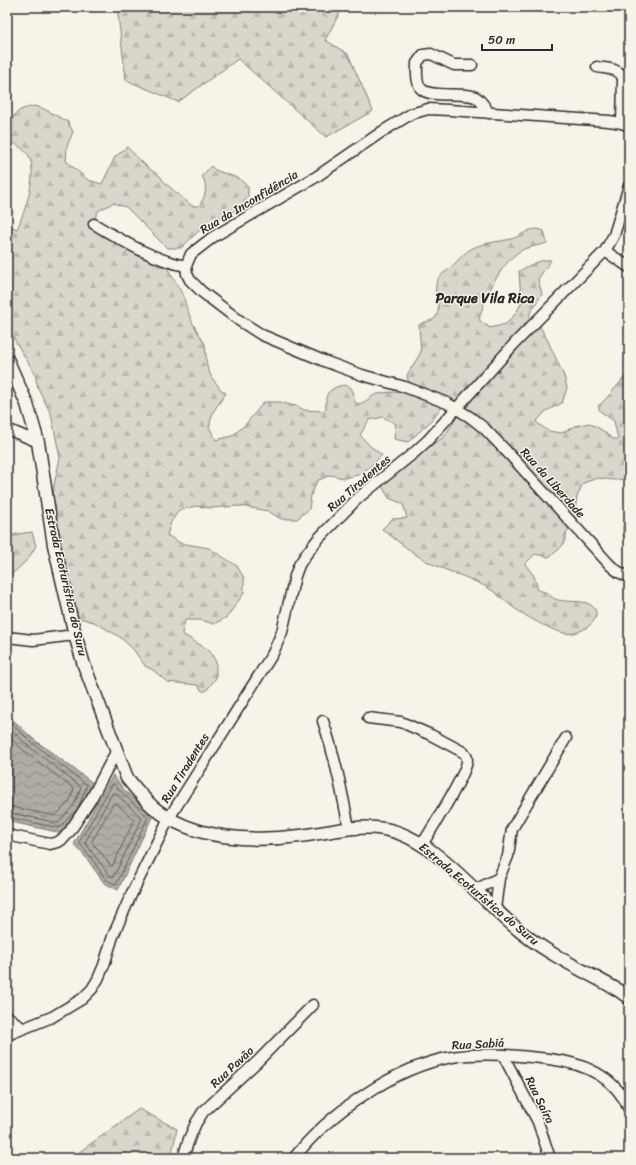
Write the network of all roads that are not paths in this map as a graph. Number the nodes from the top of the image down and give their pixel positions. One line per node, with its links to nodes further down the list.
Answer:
1 (472, 65): 3 (street)
2 (597, 67): 4 (street)
3 (489, 113): 4 (street, Rua da Inconfidência); 8 (street, Rua da Inconfidência)
4 (625, 124)
5 (629, 186): 7 (street, Rua Tiradentes)
6 (94, 224): 8 (street)
7 (605, 251): 9 (street); 11 (street, Rua Tiradentes)
8 (186, 266): 11 (street)
9 (629, 267)
10 (7, 359): 13 (main road, Estrada Ecoturística do Suru)
11 (456, 408): 14 (street, Rua da Liberdade); 21 (street, Rua Tiradentes)
12 (7, 429): 13 (street)
13 (38, 442): 15 (main road, Estrada Ecoturística do Suru)
14 (629, 576)
15 (75, 635): 16 (street); 20 (main road, Estrada Ecoturística do Suru)
16 (7, 637)
17 (368, 718): 24 (street)
18 (323, 722): 22 (street)
19 (566, 738): 25 (street)
20 (117, 750): 21 (main road, Estrada Ecoturística do Suru); 23 (street)
21 (169, 818): 22 (main road, Estrada Ecoturística do Suru); 31 (street, Rua Tiradentes)
22 (349, 828): 24 (main road, Estrada Ecoturística do Suru)
23 (7, 834)
24 (422, 845): 26 (main road, Estrada Ecoturística do Suru)
25 (499, 878): 26 (street); 27 (street)
26 (475, 890): 27 (main road, Estrada Ecoturística do Suru)
27 (495, 909): 28 (main road, Estrada Ecoturística do Suru)
28 (629, 998)
29 (313, 1004): 35 (street, Rua Pavão)
30 (7, 1016): 31 (street)
31 (22, 1028): 32 (street, Rua Tiradentes)
32 (7, 1035)
33 (503, 1055): 34 (street, Rua Sabiá); 36 (street, Rua Sabiá); 37 (street, Rua Saíra)
34 (629, 1109)
35 (183, 1158)
36 (294, 1158)
37 (550, 1158)

